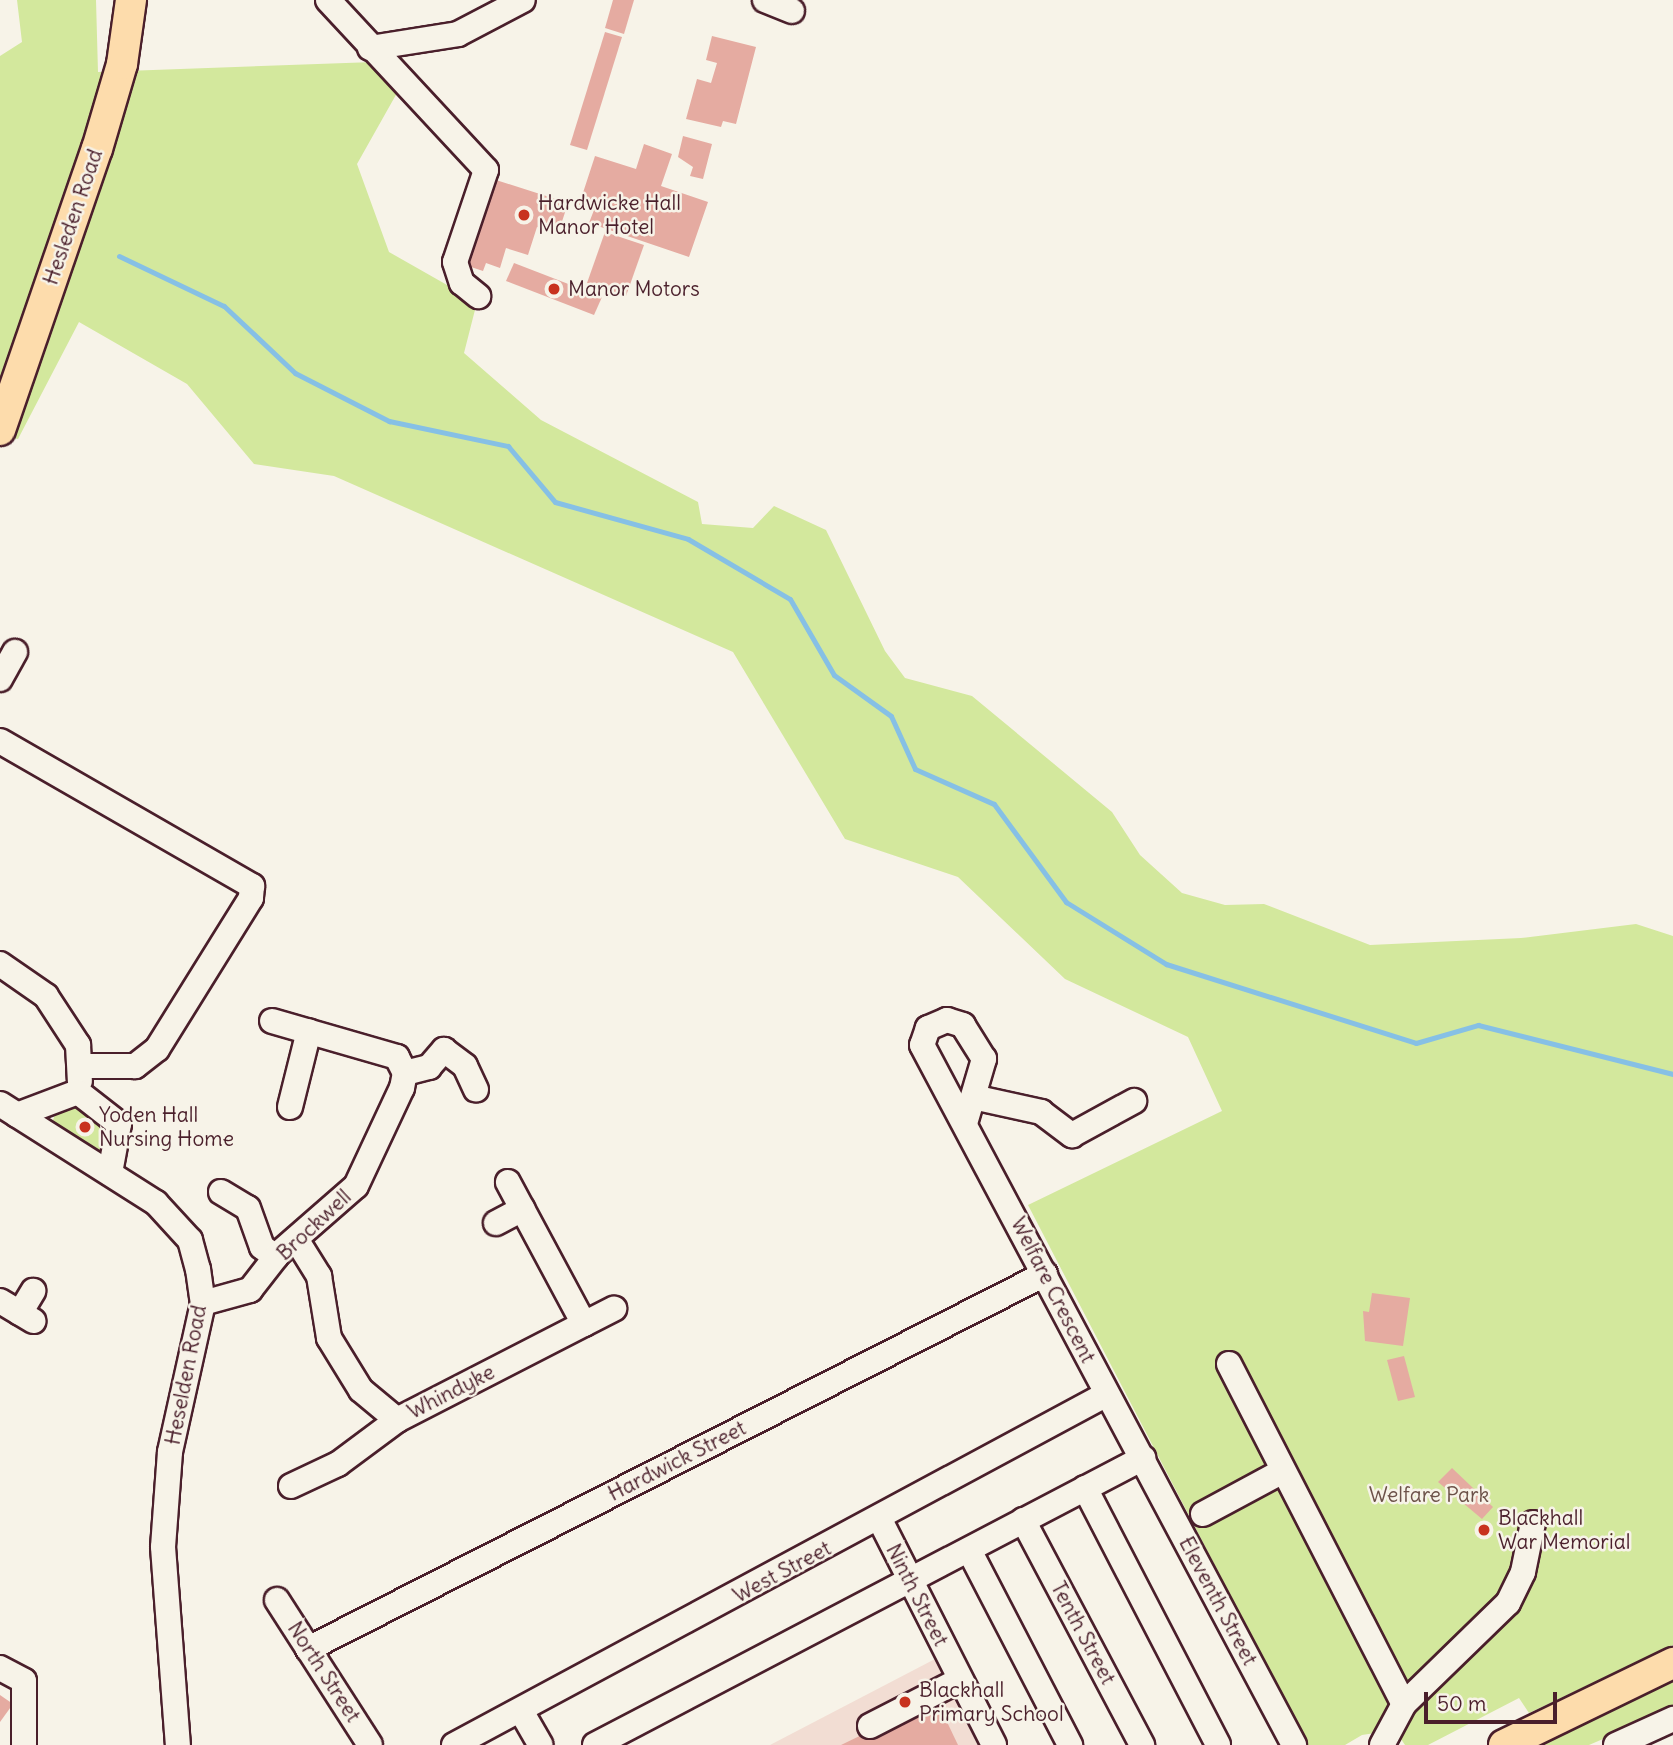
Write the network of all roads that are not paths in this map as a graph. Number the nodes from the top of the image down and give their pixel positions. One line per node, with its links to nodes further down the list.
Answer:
1 (131, 0): 8 (main road, Hesleden Road)
2 (328, 0): 6 (street)
3 (523, 0): 6 (street)
4 (765, 0): 5 (street)
5 (792, 10)
6 (370, 48): 7 (street)
7 (478, 296)
8 (0, 430)
9 (15, 652): 10 (street)
10 (0, 679)
11 (0, 741): 15 (street)
12 (0, 964): 15 (street)
13 (272, 1021): 14 (street)
14 (309, 1031): 16 (street); 20 (street)
15 (83, 1066): 18 (street)
16 (405, 1073): 17 (street); 27 (street, Brockwell)
17 (476, 1090)
18 (78, 1092): 21 (street); 22 (street)
19 (1134, 1101): 29 (street, Welfare Crescent)
20 (290, 1107)
21 (9, 1110): 22 (street, Heselden Road)
22 (110, 1174): 31 (street, Heselden Road)
23 (508, 1182): 25 (street)
24 (221, 1192): 28 (street)
25 (522, 1209): 26 (street); 34 (street)
26 (496, 1223)
27 (296, 1239): 28 (street, Brockwell); 37 (street, Whindyke)
28 (276, 1257): 31 (street, Brockwell)
29 (1045, 1274): 36 (street, Welfare Crescent); 49 (street, Hardwick Street)
30 (33, 1291): 33 (street)
31 (203, 1303): 58 (street, Heselden Road)
32 (614, 1309): 34 (street, Whindyke)
33 (18, 1312)
34 (584, 1324): 37 (street, Whindyke)
35 (1229, 1364): 39 (street)
36 (1107, 1394): 38 (street, Welfare Crescent); 43 (street, West Street)
37 (397, 1420): 40 (street)
38 (1143, 1458): 41 (street); 67 (street, Eleventh Street)
39 (1283, 1471): 42 (street); 53 (street)
40 (290, 1486)
41 (1085, 1488): 44 (street); 66 (street)
42 (1203, 1514)
43 (880, 1520): 47 (street, Ninth Street); 54 (street, West Street)
44 (1023, 1520): 46 (street); 65 (street, Tenth Street)
45 (1533, 1524): 53 (street)
46 (969, 1550): 47 (street); 64 (street)
47 (910, 1582): 52 (street, Ninth Street); 62 (street)
48 (277, 1600): 49 (street, North Street)
49 (308, 1649): 59 (street, North Street)
50 (1673, 1663): 69 (main road)
51 (0, 1668): 57 (street)
52 (960, 1680): 55 (street); 63 (street, Ninth Street)
53 (1404, 1704): 68 (street)
54 (521, 1711): 60 (street, West Street); 61 (street)
55 (870, 1726)
56 (1668, 1730): 70 (street)
57 (24, 1745)
58 (178, 1745)
59 (370, 1745)
60 (454, 1745)
61 (541, 1745)
62 (595, 1745)
63 (994, 1745)
64 (1070, 1745)
65 (1142, 1745)
66 (1218, 1745)
67 (1294, 1745)
68 (1382, 1745)
69 (1504, 1745)
70 (1616, 1745)

